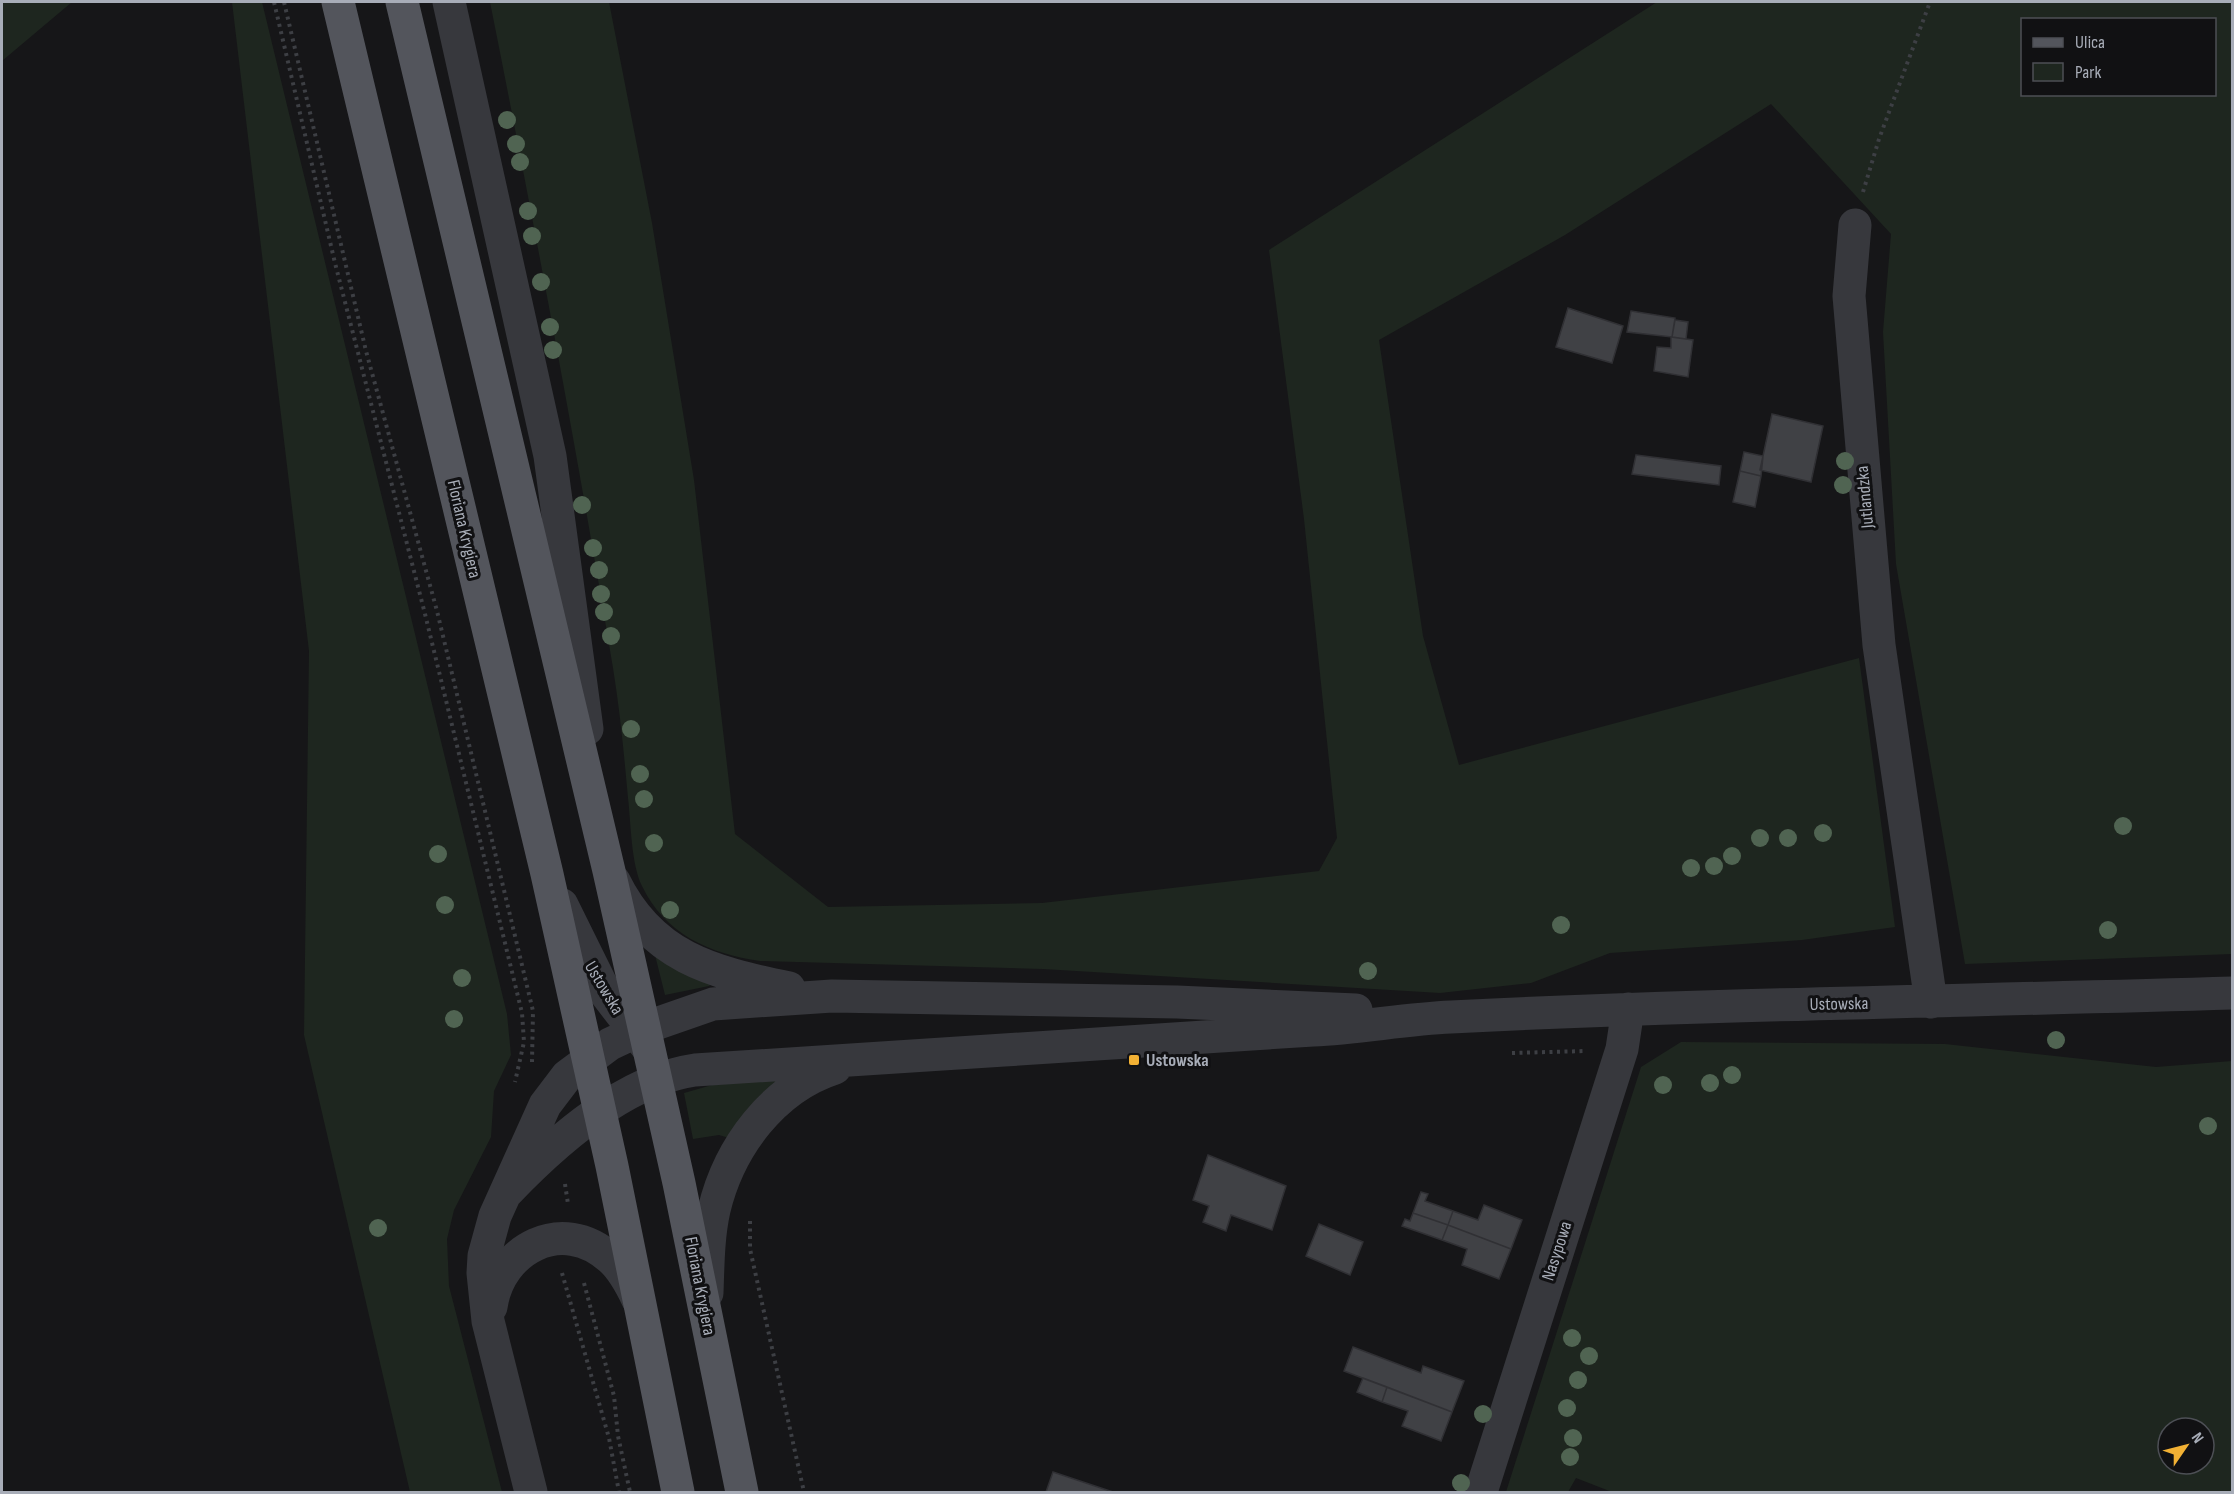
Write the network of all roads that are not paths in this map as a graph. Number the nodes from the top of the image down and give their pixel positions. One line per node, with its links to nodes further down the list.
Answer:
1 (338, 2): 7 (main road, Floriana Krygiera)
2 (402, 2): 5 (main road, Floriana Krygiera)
3 (449, 2): 5 (street, Floriana Krygiera)
4 (1855, 225): 10 (street, Jutlandzka)
5 (602, 838): 6 (main road, Floriana Krygiera)
6 (609, 871): 9 (street, Ustowska); 13 (main road, Floriana Krygiera)
7 (548, 874): 13 (street, Ustowska); 14 (main road, Floriana Krygiera)
8 (2232, 993): 10 (street, Ustowska)
9 (832, 996): 12 (street, Ustowska); 13 (street, Ustowska)
10 (1931, 1002): 11 (street, Ustowska)
11 (1628, 1009): 12 (street, Ustowska); 24 (street, Nasypowa)
12 (1445, 1017): 15 (street, Ustowska)
13 (645, 1047): 14 (street); 15 (street, Ustowska); 16 (street); 19 (main road, Floriana Krygiera)
14 (589, 1058): 16 (main road, Floriana Krygiera); 17 (street)
15 (861, 1060): 19 (street, Ustowska)
16 (600, 1112): 17 (street); 18 (main road, Floriana Krygiera)
17 (507, 1192): 20 (street)
18 (639, 1303): 20 (street); 22 (main road, Floriana Krygiera)
19 (707, 1319): 23 (main road, Floriana Krygiera)
20 (488, 1321): 21 (street)
21 (531, 1492)
22 (678, 1492)
23 (742, 1492)
24 (1481, 1492)

